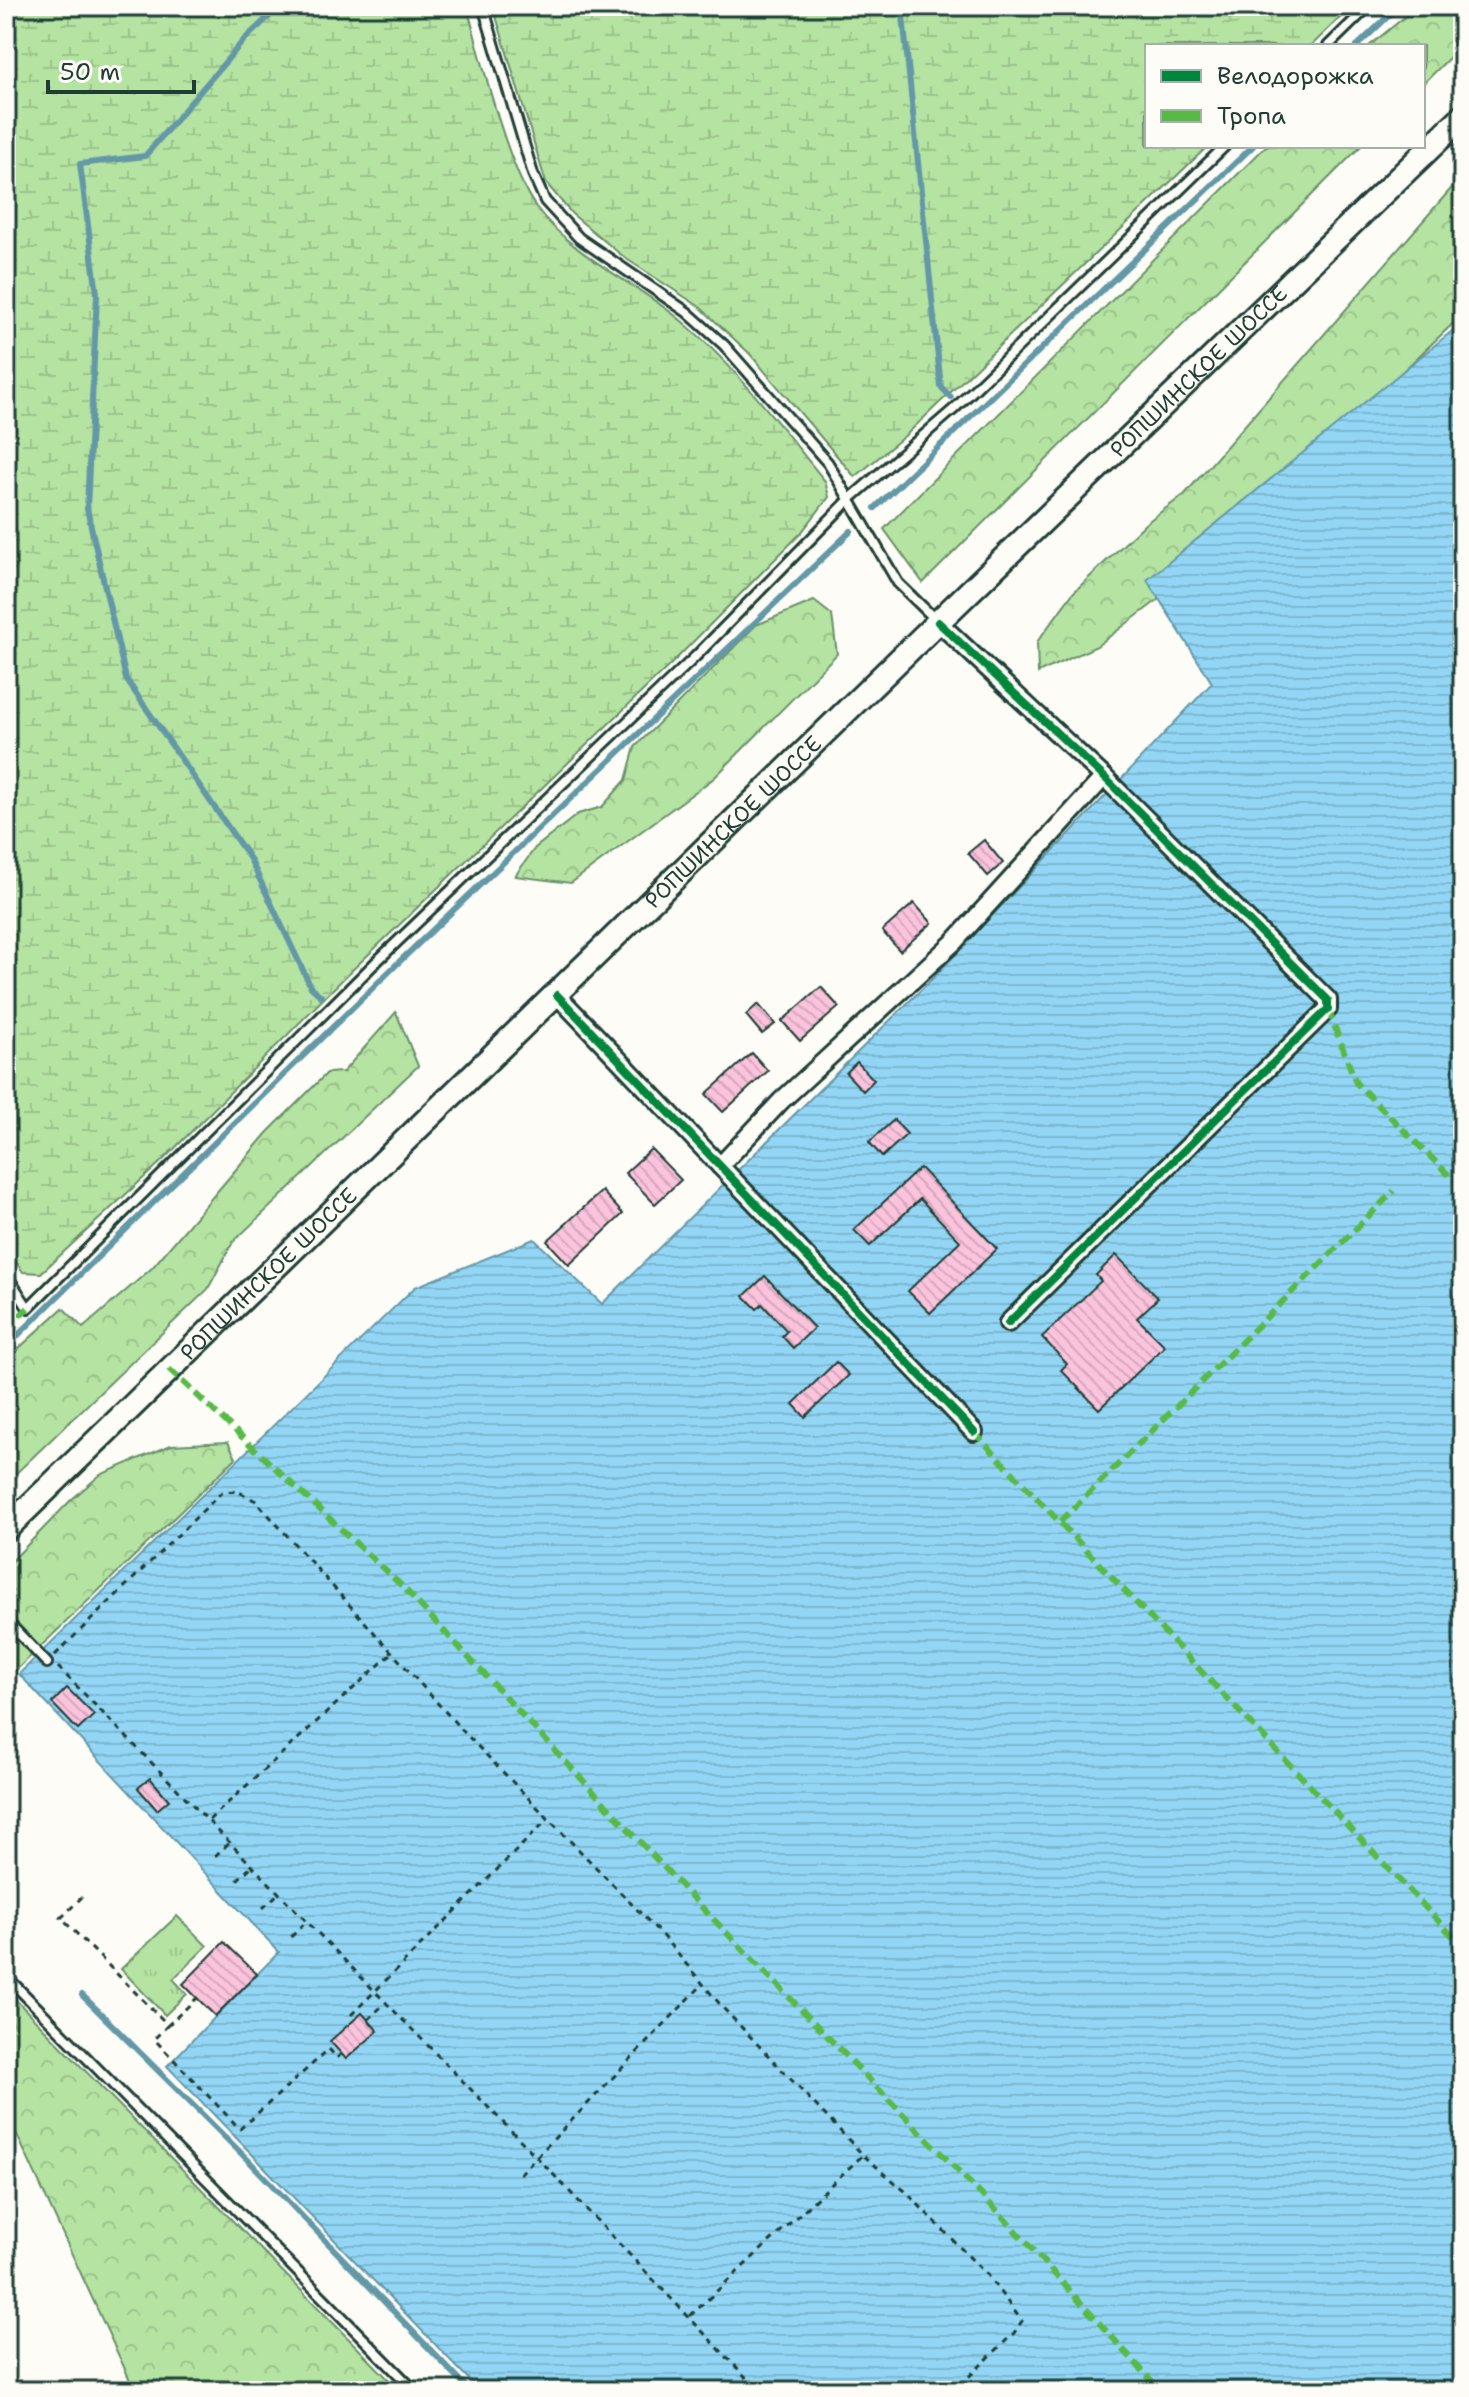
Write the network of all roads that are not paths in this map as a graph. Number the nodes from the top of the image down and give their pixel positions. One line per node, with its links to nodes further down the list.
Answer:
1 (483, 6): 6 (lane)
2 (1369, 6): 3 (lane)
3 (1330, 44)
4 (1463, 116): 7 (main road, РОПШИНСКОЕ ШОССЕ)
5 (1223, 148): 6 (lane)
6 (851, 498): 7 (lane); 11 (lane)
7 (938, 622): 8 (street); 9 (main road, РОПШИНСКОЕ ШОССЕ)
8 (1104, 777): 10 (street); 12 (street)
9 (557, 995): 10 (street); 14 (main road, РОПШИНСКОЕ ШОССЕ)
10 (720, 1166): 13 (street)
11 (6, 1274)
12 (1008, 1323)
13 (974, 1432)
14 (6, 1529)
15 (6, 1620): 16 (lane)
16 (47, 1663)
17 (6, 1976): 18 (lane)
18 (415, 2391)

